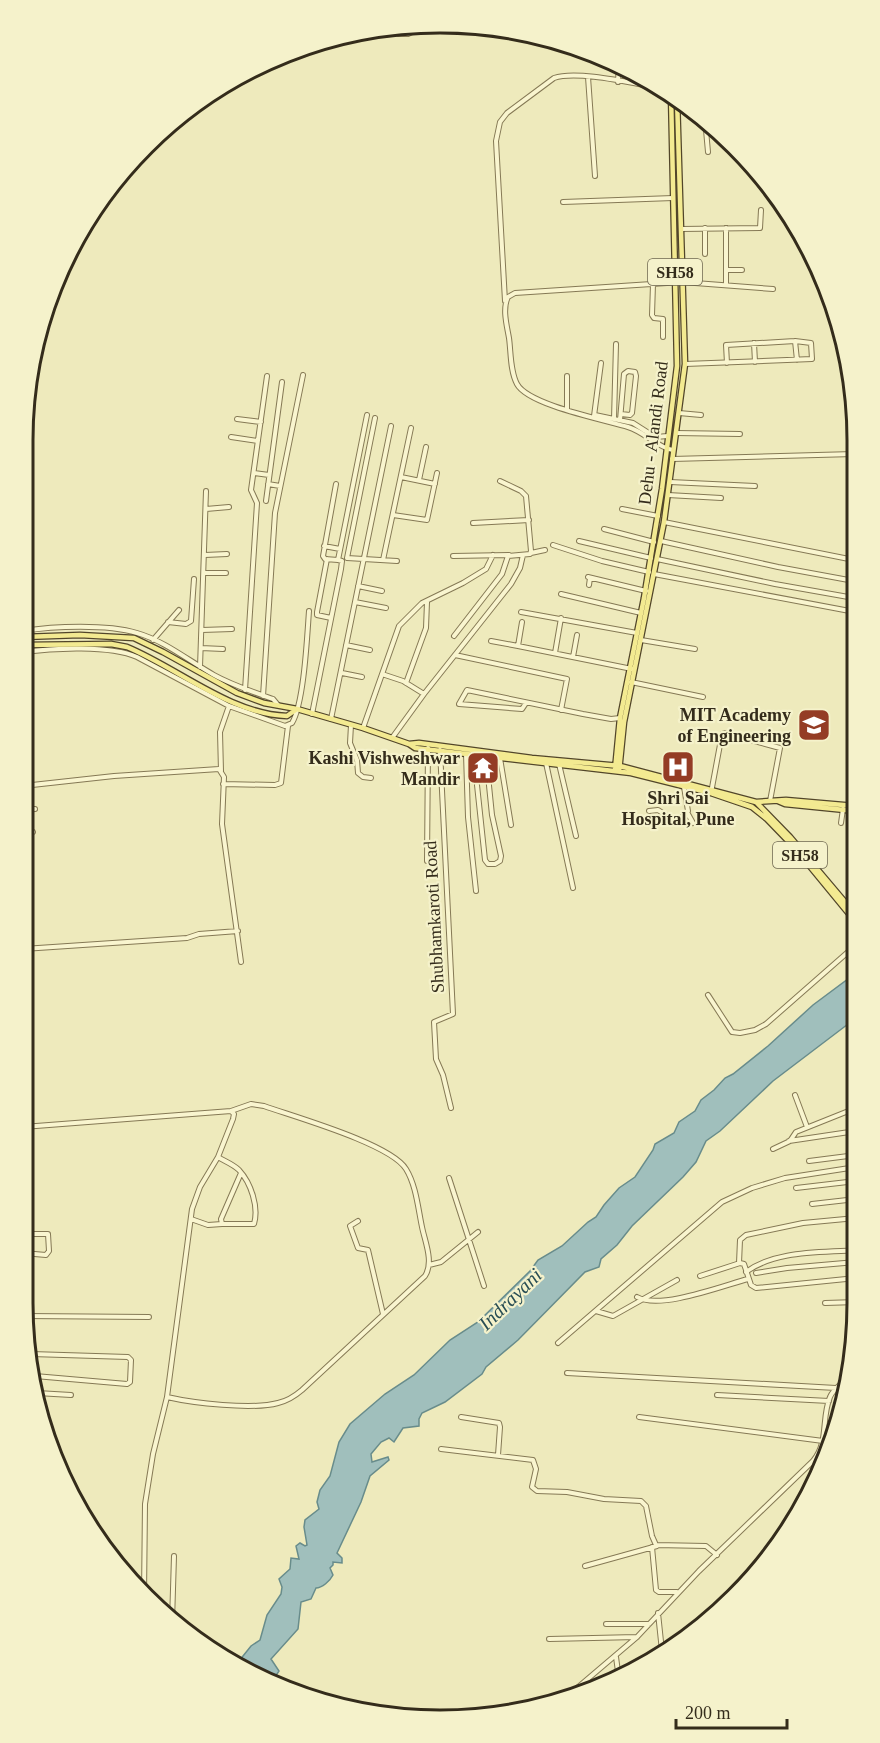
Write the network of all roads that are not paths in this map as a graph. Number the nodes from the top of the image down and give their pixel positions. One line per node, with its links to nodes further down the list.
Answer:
1 (618, 74): 3 (street)
2 (588, 77): 3 (street); 9 (street); 24 (street)
3 (618, 82): 4 (street)
4 (638, 85)
5 (671, 106): 10 (main road, Dehu - Alandi Road / SH58)
6 (677, 110): 15 (main road, Dehu - Alandi Road / SH58)
7 (706, 132): 8 (street)
8 (708, 152)
9 (595, 176)
10 (673, 198): 11 (street); 19 (main road, Dehu - Alandi Road / SH58)
11 (562, 202)
12 (761, 210): 14 (street)
13 (705, 228): 14 (street); 15 (street); 16 (street)
14 (726, 228): 17 (street)
15 (681, 229): 20 (main road, Dehu - Alandi Road / SH58)
16 (705, 254)
17 (727, 270): 18 (street); 22 (street)
18 (741, 270)
19 (675, 282): 20 (street); 21 (street); 53 (main road, Dehu - Alandi Road / SH58)
20 (682, 282): 22 (street); 33 (main road, Dehu - Alandi Road / SH58)
21 (653, 284): 24 (street); 25 (street)
22 (726, 285): 23 (street)
23 (773, 289)
24 (505, 302): 38 (street)
25 (663, 337)
26 (795, 341): 27 (street); 29 (street); 29 (street)
27 (754, 343): 30 (street); 32 (street)
28 (616, 344): 46 (street)
29 (797, 360): 30 (street)
30 (755, 362): 32 (street)
31 (601, 363): 43 (street)
32 (727, 363): 33 (street)
33 (685, 364): 39 (main road, Dehu - Alandi Road / SH58)
34 (303, 375): 71 (street)
35 (267, 376): 48 (street)
36 (567, 376): 38 (street)
37 (282, 382): 63 (street)
38 (567, 410): 43 (street)
39 (679, 413): 42 (street); 51 (main road, Dehu - Alandi Road / SH58)
40 (621, 414): 40 (street); 47 (street)
41 (367, 415): 91 (street)
42 (700, 415)
43 (594, 417): 46 (street); 57 (street)
44 (375, 418): 104 (street)
45 (237, 419): 48 (street)
46 (614, 419): 47 (street)
47 (620, 420): 53 (street)
48 (261, 422): 55 (street)
49 (391, 426): 104 (street)
50 (411, 428): 64 (street)
51 (676, 433): 52 (street); 58 (main road, Dehu - Alandi Road / SH58)
52 (740, 434)
53 (668, 436): 57 (main road, Dehu - Alandi Road / SH58)
54 (231, 437): 55 (street)
55 (258, 441): 61 (street)
56 (426, 447): 65 (street)
57 (667, 449): 58 (street); 81 (main road, Dehu - Alandi Road / SH58)
58 (673, 450): 60 (main road, Dehu - Alandi Road / SH58)
59 (847, 454): 60 (street)
60 (672, 459): 67 (main road, Dehu - Alandi Road / SH58)
61 (254, 473): 63 (street); 161 (street)
62 (437, 473): 70 (street)
63 (269, 475): 68 (street)
64 (401, 477): 65 (street); 80 (street)
65 (419, 480): 70 (street)
66 (500, 481): 82 (street)
67 (670, 482): 72 (street); 74 (main road, Dehu - Alandi Road / SH58)
68 (268, 484): 71 (street); 76 (street)
69 (336, 484): 90 (street)
70 (435, 484): 80 (street)
71 (280, 486): 163 (street)
72 (755, 486)
73 (206, 491): 78 (street)
74 (668, 495): 75 (street); 84 (main road, Dehu - Alandi Road / SH58)
75 (721, 498)
76 (266, 501)
77 (229, 507): 78 (street)
78 (206, 509): 95 (street)
79 (622, 509): 81 (street)
80 (393, 515): 105 (street)
81 (658, 516): 88 (main road, Dehu - Alandi Road / SH58)
82 (529, 520): 83 (street); 93 (street)
83 (473, 522)
84 (664, 522): 86 (main road, Dehu - Alandi Road / SH58); 102 (street)
85 (604, 529): 88 (street)
86 (661, 541): 100 (main road, Dehu - Alandi Road / SH58); 111 (street)
87 (579, 542): 100 (street)
88 (654, 542): 100 (main road, Dehu - Alandi Road / SH58)
89 (553, 545): 109 (street)
90 (324, 546): 91 (street); 101 (street)
91 (340, 549): 103 (street)
92 (544, 550): 93 (street)
93 (530, 553): 98 (street)
94 (227, 554): 95 (street)
95 (205, 555): 107 (street)
96 (493, 555): 97 (street); 99 (street); 119 (street)
97 (510, 555): 98 (street); 135 (street)
98 (523, 555): 149 (street)
99 (453, 556)
100 (654, 558): 109 (main road, Dehu - Alandi Road / SH58); 117 (street)
101 (327, 559): 103 (street); 126 (street)
102 (847, 559)
103 (338, 560): 126 (street)
104 (364, 560): 105 (street); 113 (street)
105 (383, 561): 106 (street)
106 (397, 561)
107 (204, 573): 108 (street); 132 (street)
108 (226, 573)
109 (651, 573): 115 (main road, Dehu - Alandi Road / SH58); 122 (street); 125 (main road, Dehu - Alandi Road / SH58)
110 (194, 579): 128 (street)
111 (847, 580)
112 (589, 585): 115 (street)
113 (358, 586): 114 (street); 118 (street)
114 (382, 591)
115 (646, 591): 125 (main road, Dehu - Alandi Road / SH58)
116 (561, 594): 125 (street)
117 (847, 597)
118 (355, 602): 120 (street); 141 (street)
119 (427, 602): 156 (street); 159 (street)
120 (386, 608)
121 (179, 610): 128 (street)
122 (847, 610)
123 (309, 611): 168 (street)
124 (521, 612): 127 (street)
125 (644, 614): 133 (main road, Dehu - Alandi Road / SH58); 137 (main road, Dehu - Alandi Road / SH58)
126 (331, 618): 170 (street)
127 (561, 618): 133 (street); 148 (street)
128 (168, 622): 138 (street)
129 (522, 622): 142 (street)
130 (232, 629): 132 (street)
131 (33, 630): 138 (street)
132 (202, 630): 143 (street)
133 (637, 633): 153 (main road, Dehu - Alandi Road / SH58)
134 (578, 635): 150 (street)
135 (454, 636)
136 (33, 637): 167 (main road)
137 (641, 639): 145 (street); 153 (main road, Dehu - Alandi Road / SH58)
138 (153, 640): 152 (street)
139 (491, 641): 142 (street)
140 (33, 645): 151 (main road)
141 (346, 645): 146 (street); 155 (street)
142 (518, 646): 148 (street)
143 (201, 648): 144 (street); 152 (street)
144 (223, 649)
145 (695, 649)
146 (370, 650)
147 (33, 651): 154 (street)
148 (555, 653): 150 (street)
149 (454, 654): 162 (street); 169 (street)
150 (573, 657): 153 (street)
151 (165, 666): 154 (main road); 160 (main road)
152 (200, 667): 161 (street)
153 (633, 669): 158 (main road, Dehu - Alandi Road / SH58)
154 (161, 672): 160 (street)
155 (342, 673): 157 (street); 172 (street)
156 (382, 674): 159 (street); 175 (street)
157 (362, 677)
158 (630, 682): 164 (street); 171 (main road, Dehu - Alandi Road / SH58); 184 (main road, Dehu - Alandi Road / SH58)
159 (406, 683): 162 (street)
160 (195, 686): 166 (street); 168 (main road)
161 (245, 690): 163 (street)
162 (424, 694): 176 (street)
163 (263, 696): 167 (street)
164 (703, 697)
165 (526, 703): 165 (street); 169 (street)
166 (229, 706): 174 (street); 185 (street)
167 (278, 706): 168 (main road)
168 (297, 709): 170 (main road); 174 (street)
169 (561, 710): 171 (street)
170 (312, 714): 172 (main road)
171 (620, 718): 184 (main road, Dehu - Alandi Road / SH58)
172 (331, 719): 173 (main road)
173 (351, 725): 175 (main road); 186 (street)
174 (288, 726): 187 (street)
175 (363, 728): 176 (main road)
176 (392, 738): 177 (main road)
177 (428, 747): 178 (main road); 202 (street)
178 (441, 749): 179 (main road); 212 (street, Shubhamkaroti Road)
179 (466, 752): 180 (main road); 204 (street)
180 (486, 755): 181 (main road); 189 (street)
181 (500, 756): 182 (main road); 200 (street)
182 (546, 761): 183 (main road); 203 (street)
183 (559, 762): 184 (main road); 201 (street)
184 (617, 768): 190 (main road, SH58); 191 (main road, SH58)
185 (221, 771): 187 (street); 188 (street)
186 (371, 778)
187 (223, 784): 206 (street)
188 (33, 785)
189 (477, 785)
190 (684, 787): 191 (main road, SH58); 196 (street)
191 (712, 791): 192 (street); 193 (main road, SH58); 193 (main road, SH58)
192 (770, 801): 193 (main road); 194 (main road)
193 (754, 804): 205 (main road, SH58)
194 (847, 809)
195 (649, 811): 196 (street)
196 (688, 814): 198 (street)
197 (847, 814): 199 (street)
198 (693, 822)
199 (841, 823)
200 (511, 825)
201 (576, 836)
202 (427, 861)
203 (573, 888)
204 (476, 891)
205 (847, 906)
206 (238, 931): 207 (street); 209 (street)
207 (33, 948)
208 (847, 952): 210 (street)
209 (241, 962)
210 (708, 995)
211 (795, 1095): 216 (street)
212 (451, 1108)
213 (231, 1111): 215 (street); 221 (street); 241 (street)
214 (847, 1111): 216 (street)
215 (33, 1126)
216 (807, 1127): 218 (street)
217 (847, 1132): 218 (street)
218 (789, 1141): 219 (street)
219 (773, 1149)
220 (847, 1156): 222 (street)
221 (218, 1157): 224 (street); 230 (street)
222 (809, 1161)
223 (847, 1168): 253 (street)
224 (241, 1173): 233 (street); 233 (street)
225 (449, 1178): 236 (street)
226 (847, 1181): 227 (street)
227 (796, 1188)
228 (847, 1200): 229 (street)
229 (812, 1204)
230 (192, 1219): 233 (street); 265 (street)
231 (847, 1219): 239 (street)
232 (358, 1221): 254 (street)
233 (222, 1224)
234 (478, 1232): 236 (street)
235 (33, 1234): 238 (street)
236 (468, 1239): 241 (street); 248 (street)
237 (847, 1251): 242 (street)
238 (33, 1254)
239 (739, 1263): 242 (street); 244 (street)
240 (847, 1263): 243 (street)
241 (429, 1264): 254 (street)
242 (746, 1272): 245 (street)
243 (756, 1273)
244 (700, 1276)
245 (747, 1279): 246 (street); 250 (street)
246 (847, 1279)
247 (677, 1280): 250 (street)
248 (484, 1286)
249 (637, 1298): 250 (street)
250 (643, 1300): 253 (street)
251 (847, 1302): 252 (street)
252 (825, 1303)
253 (596, 1311): 257 (street)
254 (383, 1314): 265 (street)
255 (33, 1316): 256 (street)
256 (149, 1317)
257 (558, 1343)
258 (36, 1354): 260 (street)
259 (567, 1373): 261 (street)
260 (40, 1376)
261 (837, 1388): 266 (street)
262 (44, 1393): 263 (street)
263 (71, 1395)
264 (717, 1395): 266 (street)
265 (167, 1397): 278 (street)
266 (829, 1401): 269 (street)
267 (461, 1417): 273 (street)
268 (639, 1417): 270 (street)
269 (823, 1439)
270 (823, 1441)
271 (821, 1445): 275 (street)
272 (441, 1449): 273 (street)
273 (498, 1455): 274 (street)
274 (655, 1546): 275 (street); 277 (street); 279 (street)
275 (717, 1555): 279 (street)
276 (174, 1557): 280 (street)
277 (585, 1566)
278 (144, 1582)
279 (678, 1592): 281 (street)
280 (172, 1609)
281 (658, 1612): 283 (street); 286 (street)
282 (606, 1624): 283 (street)
283 (649, 1624): 284 (street)
284 (637, 1637): 285 (street); 287 (street)
285 (549, 1639)
286 (661, 1644)
287 (616, 1657): 288 (street); 289 (street)
288 (618, 1669)
289 (583, 1684)

